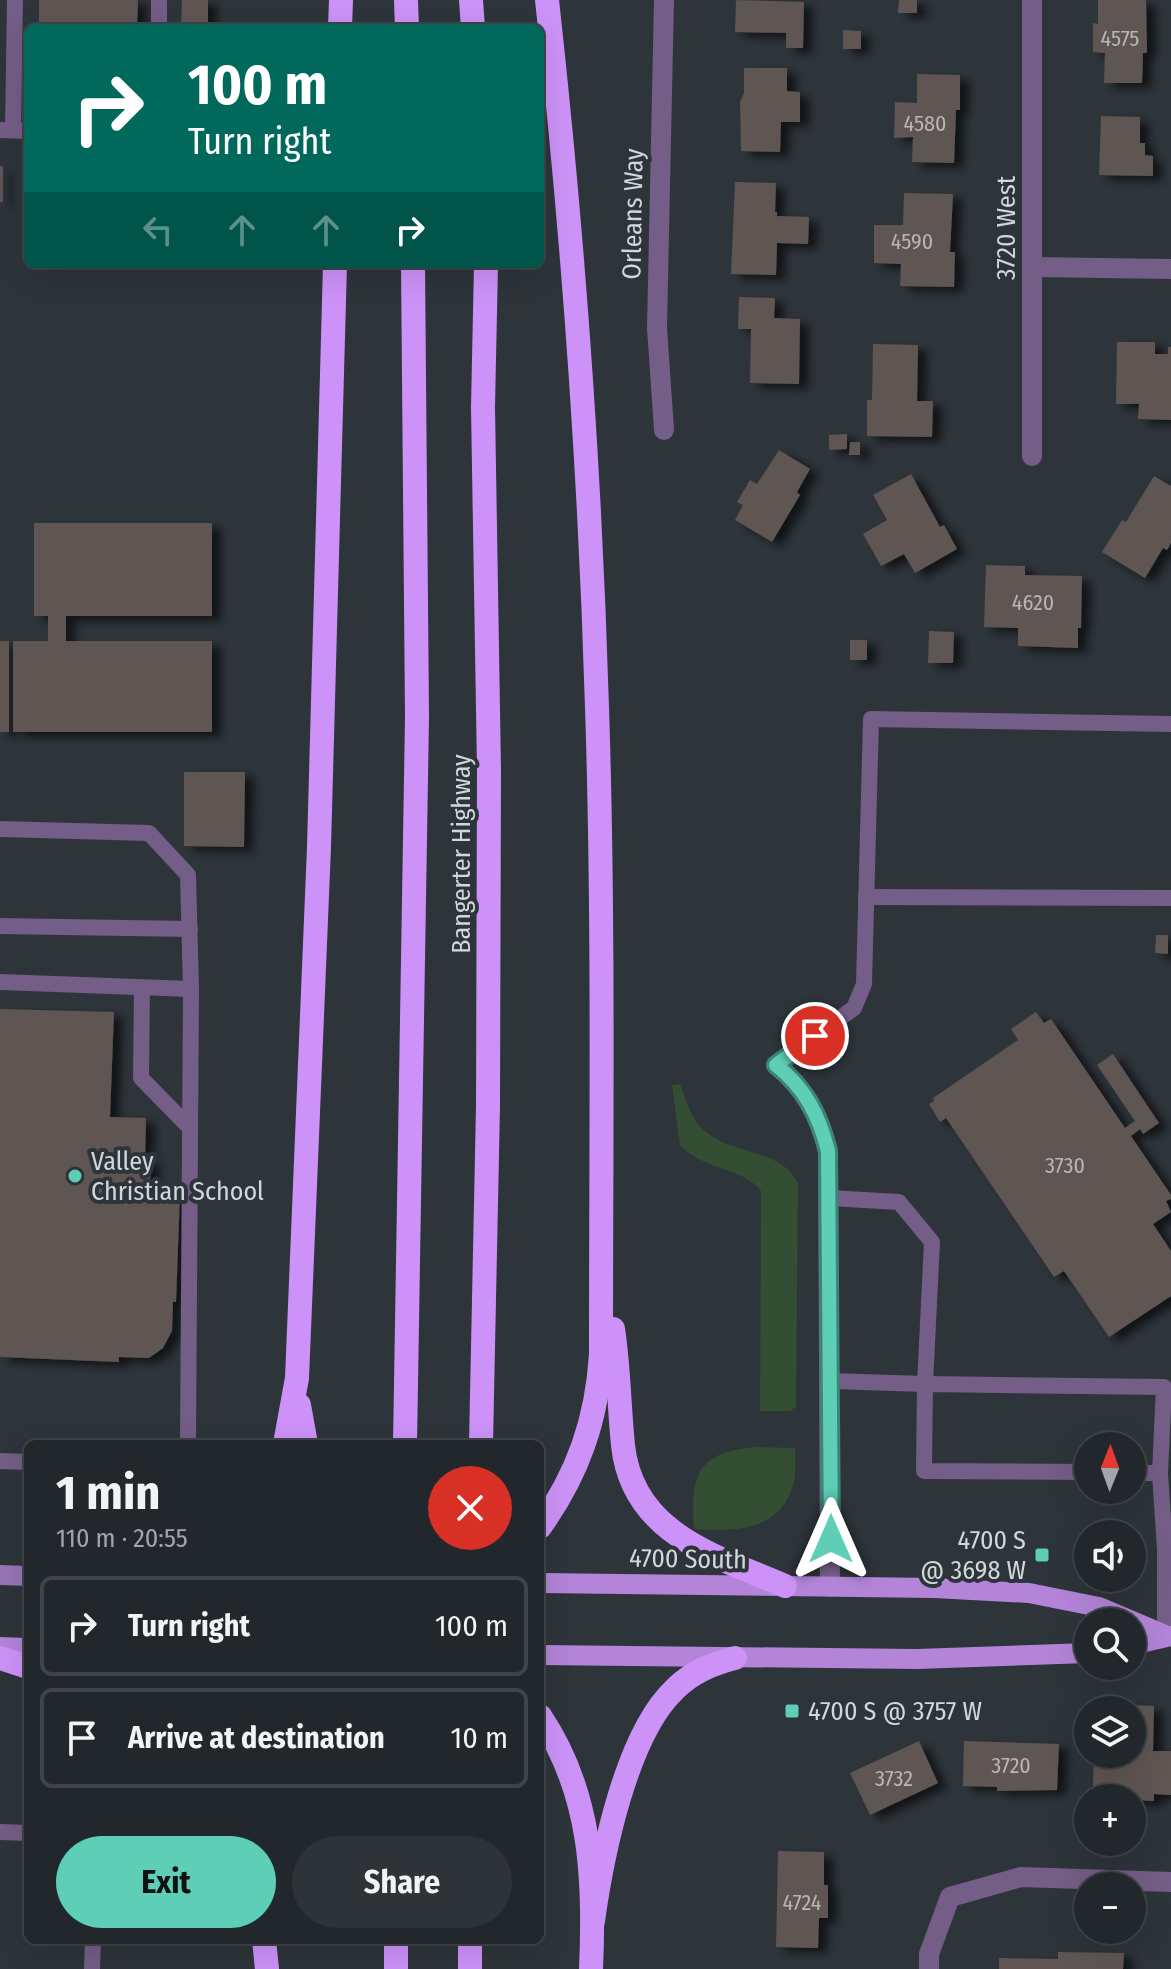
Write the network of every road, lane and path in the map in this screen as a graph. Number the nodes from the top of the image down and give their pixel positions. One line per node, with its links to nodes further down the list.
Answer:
1 (15, 0): 13 (lane)
2 (159, 0): 9 (lane)
3 (341, 0): 10 (highway)
4 (406, 0): 11 (highway)
5 (471, 0): 12 (highway)
6 (547, 0): 33 (highway)
7 (664, 0): 19 (street, Orleans Way)
8 (1032, 0): 14 (street, 3720 West)
9 (159, 24)
10 (340, 24)
11 (407, 24)
12 (473, 24)
13 (14, 130)
14 (1032, 267): 18 (street); 20 (street, 3720 West)
15 (335, 268): 34 (highway)
16 (413, 268): 40 (highway, Bangerter Highway)
17 (486, 268): 41 (highway, Bangerter Highway)
18 (1171, 269)
19 (664, 430)
20 (1032, 456)
21 (1171, 724): 23 (lane)
22 (0, 829): 26 (lane)
23 (866, 897): 24 (lane); 30 (lane)
24 (1171, 898)
25 (0, 926): 26 (lane)
26 (190, 929): 29 (lane)
27 (0, 982): 28 (lane)
28 (142, 988): 29 (lane); 31 (lane)
29 (191, 989): 31 (lane)
30 (776, 1065): 32 (street)
31 (190, 1128): 37 (lane)
32 (829, 1198): 35 (street); 36 (lane)
33 (601, 1268): 47 (highway); 51 (highway)
34 (297, 1378): 38 (highway); 39 (highway)
35 (830, 1381): 36 (lane); 52 (street)
36 (925, 1384): 44 (lane); 46 (lane)
37 (188, 1440)
38 (286, 1440)
39 (305, 1440)
40 (405, 1440)
41 (481, 1440)
42 (0, 1461): 43 (lane)
43 (24, 1462)
44 (1074, 1472)
45 (1146, 1473): 46 (lane)
46 (1160, 1473): 53 (lane)
47 (544, 1521)
48 (0, 1575): 49 (main road)
49 (24, 1576)
50 (544, 1583): 51 (main road, 4700 South)
51 (785, 1586): 52 (main road, 4700 South)
52 (830, 1587): 53 (main road, 4700 South)
53 (1168, 1636): 54 (main road)
54 (1146, 1642)
55 (0, 1647): 56 (main road)
56 (24, 1648)
57 (1074, 1653): 60 (main road)
58 (544, 1655): 60 (main road)
59 (0, 1658): 61 (highway)
60 (735, 1658): 66 (highway)
61 (24, 1666)
62 (544, 1723): 66 (highway)
63 (0, 1832): 64 (lane)
64 (24, 1833)
65 (1171, 1882): 76 (street)
66 (593, 1921): 75 (highway)
67 (93, 1944): 71 (lane)
68 (266, 1944): 72 (highway)
69 (396, 1944): 73 (highway)
70 (470, 1944): 74 (highway)
71 (92, 1969)
72 (267, 1969)
73 (396, 1969)
74 (470, 1969)
75 (591, 1969)
76 (929, 1969)

